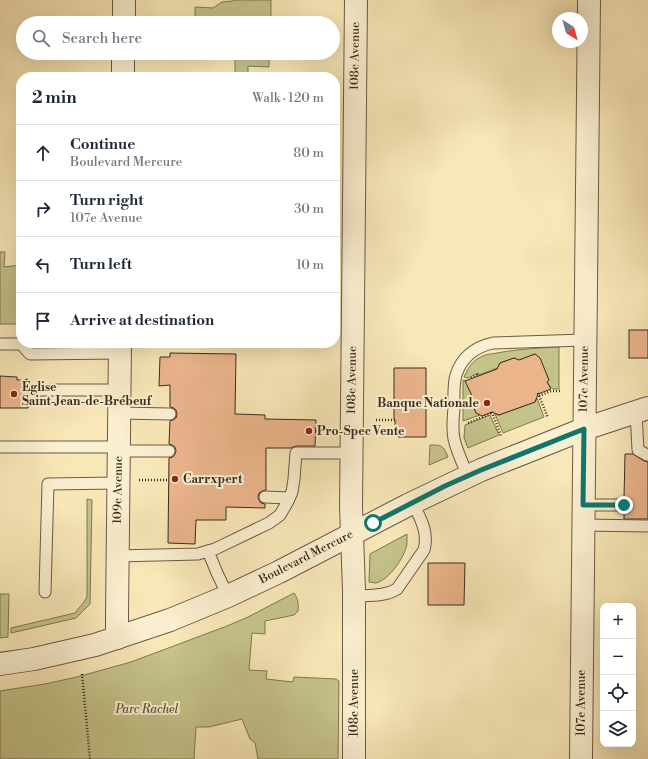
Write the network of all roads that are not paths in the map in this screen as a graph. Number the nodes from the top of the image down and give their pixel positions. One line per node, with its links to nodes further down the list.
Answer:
1 (124, 0): 4 (street)
2 (356, 0): 21 (street, 108e Avenue)
3 (588, 0): 7 (street, 107e Avenue)
4 (124, 16)
5 (123, 60): 6 (street)
6 (123, 72)
7 (584, 340): 17 (street, 107e Avenue); 23 (lane)
8 (0, 344): 9 (lane)
9 (16, 344)
10 (25, 348): 11 (lane)
11 (120, 348): 13 (street, 109e Avenue)
12 (39, 390): 13 (lane)
13 (119, 390): 15 (street, 109e Avenue)
14 (642, 410): 17 (street, Boulevard Mercure); 22 (lane)
15 (119, 413): 16 (lane); 19 (street, 109e Avenue)
16 (170, 414)
17 (584, 429): 23 (street, Boulevard Mercure); 29 (street, 107e Avenue)
18 (0, 447): 19 (lane)
19 (119, 449): 20 (lane); 24 (street, 109e Avenue)
20 (169, 451)
21 (351, 453): 26 (lane); 31 (street, 108e Avenue)
22 (647, 455)
23 (468, 476): 27 (street, Boulevard Mercure)
24 (118, 483): 33 (street, 109e Avenue); 34 (lane)
25 (266, 497): 26 (lane)
26 (290, 498): 32 (lane)
27 (413, 503): 31 (street, Boulevard Mercure); 36 (lane)
28 (624, 505): 29 (lane)
29 (583, 515): 30 (lane); 40 (street, 107e Avenue)
30 (648, 526)
31 (351, 534): 35 (street, Boulevard Mercure); 36 (street, 108e Avenue)
32 (208, 551): 33 (lane); 35 (lane)
33 (117, 556): 37 (street, 109e Avenue)
34 (45, 592)
35 (228, 596): 37 (street, Boulevard Mercure)
36 (354, 596): 39 (street, 108e Avenue)
37 (117, 638): 38 (street, Boulevard Mercure)
38 (0, 664)
39 (354, 759)
40 (581, 759)

